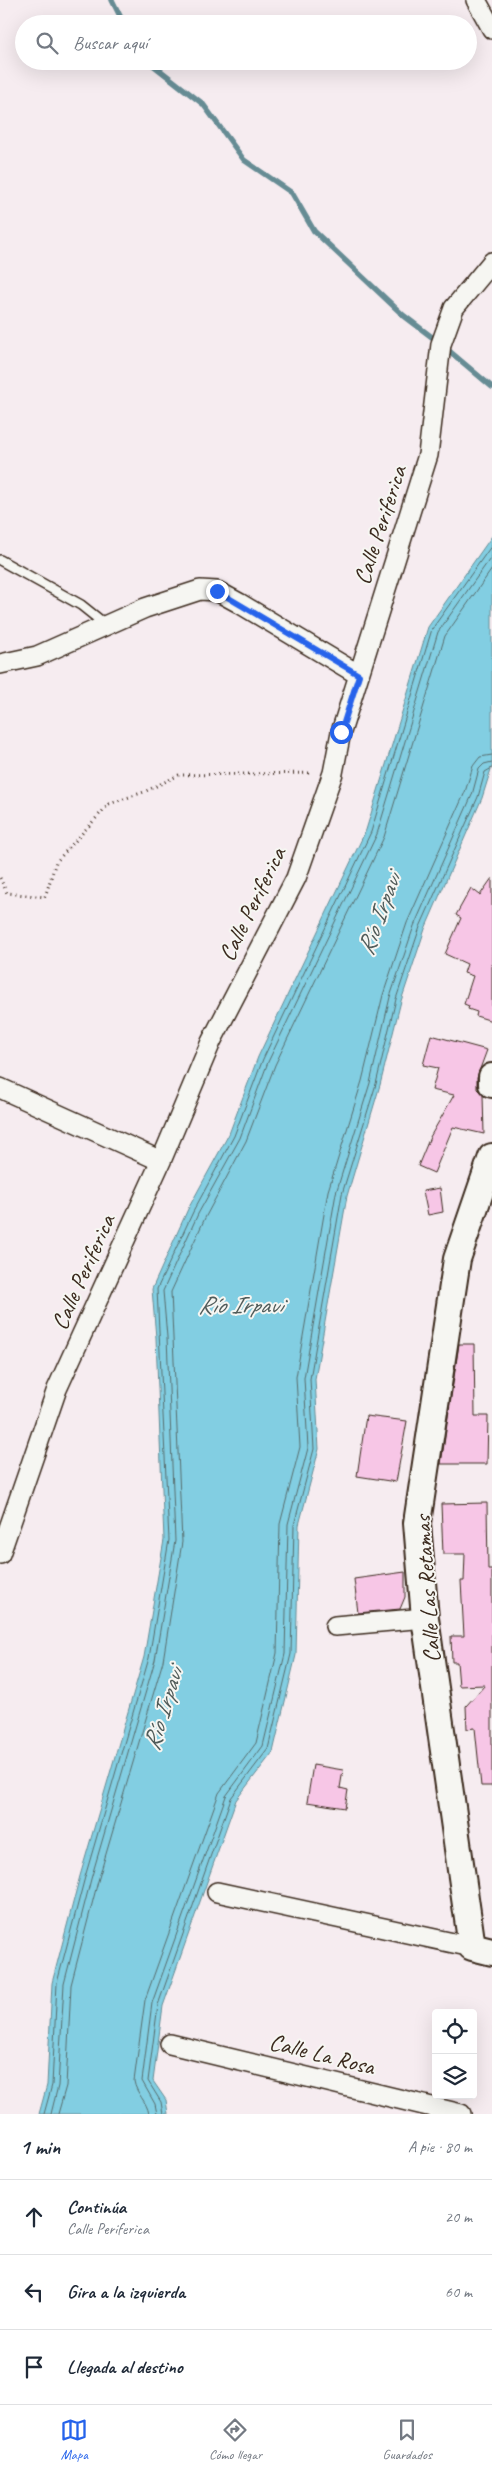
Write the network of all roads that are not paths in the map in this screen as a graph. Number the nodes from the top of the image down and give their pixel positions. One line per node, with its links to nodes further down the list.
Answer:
1 (476, 0): 2 (street)
2 (492, 29)
3 (492, 262): 7 (street, Calle Periferica)
4 (0, 560): 5 (lane)
5 (106, 625): 6 (street); 7 (street)
6 (0, 664)
7 (359, 675): 12 (street, Calle Periferica)
8 (492, 1077): 9 (street)
9 (492, 1084)
10 (0, 1088): 12 (street)
11 (492, 1157): 15 (street, Calle Las Retamas)
12 (161, 1161): 13 (street, Calle Periferica)
13 (7, 1506): 14 (street, Calle Periferica)
14 (0, 1554)
15 (425, 1618): 16 (street); 18 (street, Calle Las Retamas)
16 (335, 1626)
17 (217, 1892): 18 (street)
18 (482, 1950)
19 (170, 2044): 20 (street, Calle La Rosa)
20 (461, 2114)

